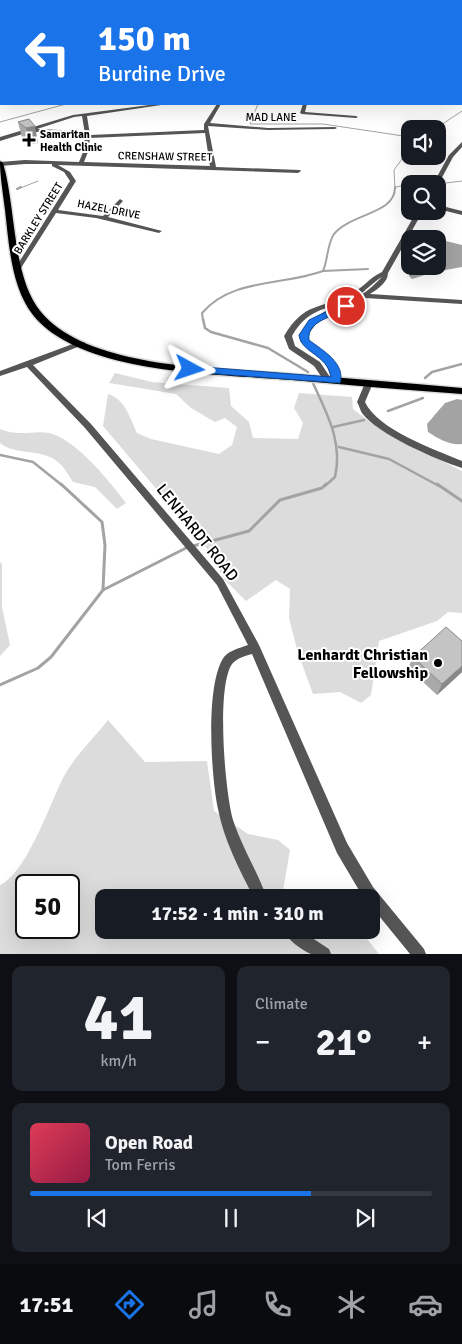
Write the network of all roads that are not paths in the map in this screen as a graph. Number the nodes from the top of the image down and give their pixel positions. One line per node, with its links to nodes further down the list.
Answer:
1 (151, 105): 4 (street)
2 (218, 105): 6 (street)
3 (305, 105): 5 (street)
4 (84, 114): 8 (street); 10 (street)
5 (356, 117)
6 (206, 124): 7 (street, MAD LANE); 9 (street)
7 (335, 128)
8 (27, 130): 10 (street); 11 (street)
9 (207, 131): 10 (street); 16 (street)
10 (87, 137): 15 (street)
11 (0, 139)
12 (462, 144): 18 (street)
13 (0, 163): 14 (street, CRENSHAW STREET); 26 (main road)
14 (50, 163): 15 (street, CRENSHAW STREET); 20 (street, BARKLEY STREET)
15 (81, 164): 16 (street, CRENSHAW STREET)
16 (213, 167): 17 (street, CRENSHAW STREET)
17 (298, 171)
18 (441, 175)
19 (120, 201): 23 (street)
20 (54, 211): 23 (street, HAZEL DRIVE); 26 (street, BARKLEY STREET)
21 (446, 211): 22 (street)
22 (462, 215)
23 (104, 218): 25 (street, HAZEL DRIVE)
24 (415, 220): 27 (street)
25 (159, 231)
26 (19, 267): 34 (main road)
27 (385, 273): 28 (street); 29 (street)
28 (367, 286): 29 (street); 37 (street)
29 (375, 290): 30 (street); 31 (street)
30 (365, 296): 31 (street); 37 (street)
31 (444, 297): 32 (street); 33 (street)
32 (462, 298)
33 (462, 302)
34 (81, 344): 35 (street); 37 (main road)
35 (29, 365): 36 (street); 41 (street, LENHARDT ROAD)
36 (0, 374)
37 (332, 380): 38 (main road)
38 (369, 383): 39 (main road); 40 (street)
39 (462, 390)
40 (462, 465)
41 (255, 648): 42 (street); 45 (street, LENHARDT ROAD)
42 (256, 889)
43 (300, 939): 44 (street)
44 (324, 954)
45 (419, 954)

